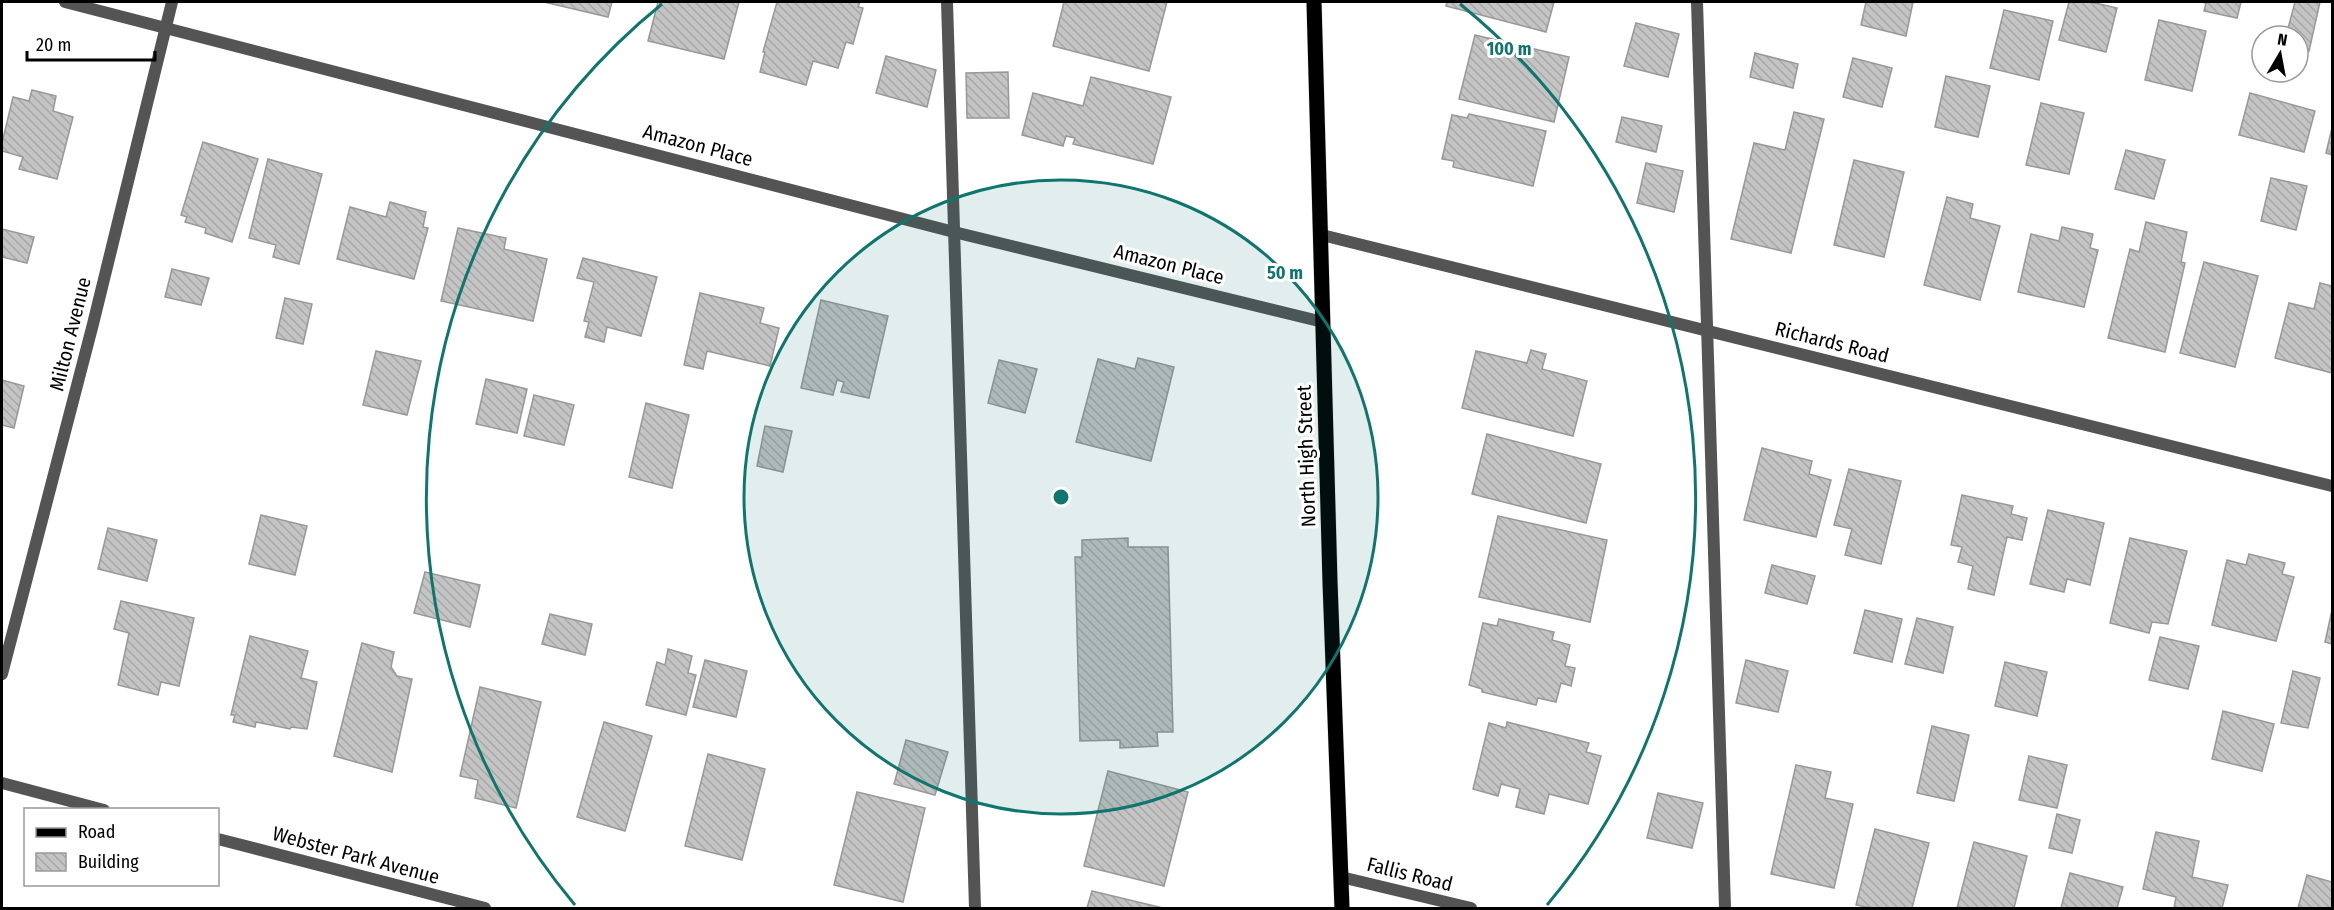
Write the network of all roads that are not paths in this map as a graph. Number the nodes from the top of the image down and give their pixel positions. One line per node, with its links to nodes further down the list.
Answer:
1 (65, 2): 6 (street, Amazon Place)
2 (172, 2): 6 (street, Milton Avenue)
3 (947, 2): 7 (street)
4 (1314, 2): 8 (main road, North High Street)
5 (1697, 2): 10 (street)
6 (166, 27): 7 (street, Amazon Place); 12 (street, Milton Avenue)
7 (954, 232): 9 (street, Amazon Place); 18 (street)
8 (1322, 235): 9 (main road, North High Street); 10 (street, Richards Road)
9 (1323, 322): 16 (main road, North High Street)
10 (1707, 331): 11 (street, Richards Road); 21 (street)
11 (2332, 486)
12 (2, 674)
13 (2, 783): 14 (street)
14 (96, 808)
15 (219, 839): 17 (street, Webster Park Avenue)
16 (1341, 877): 19 (main road, North High Street); 20 (street, Fallis Road)
17 (485, 909)
18 (975, 909)
19 (1342, 909)
20 (1471, 909)
21 (1725, 909)

